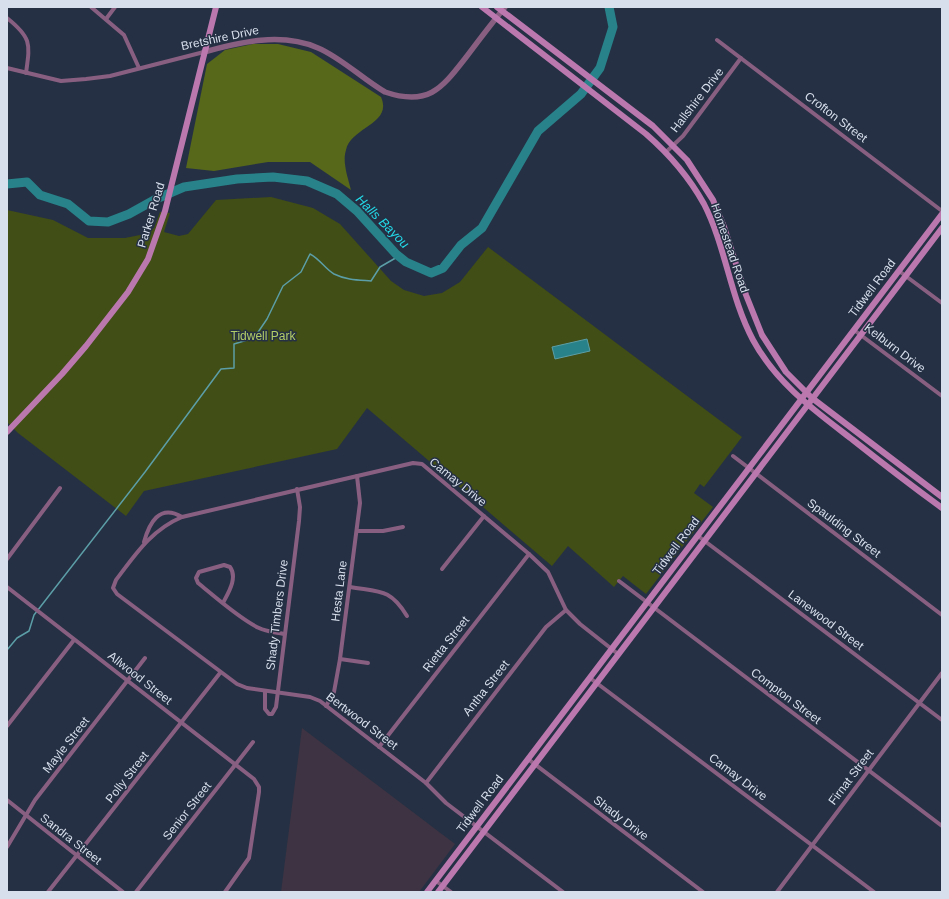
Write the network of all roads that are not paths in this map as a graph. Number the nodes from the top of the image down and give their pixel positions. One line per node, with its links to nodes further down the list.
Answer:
1 (91, 7): 8 (street)
2 (115, 7): 8 (street)
3 (216, 7): 10 (main road, Parker Road)
4 (482, 7): 7 (main road, Homestead Road)
5 (501, 8): 7 (street, Bretshire Drive); 11 (main road, Homestead Road)
6 (7, 18): 16 (street)
7 (496, 18): 10 (street, Bretshire Drive); 13 (main road, Homestead Road)
8 (106, 19): 15 (street)
9 (716, 40): 12 (street, Crofton Street)
10 (204, 52): 15 (street, Bretshire Drive); 38 (main road, Parker Road)
11 (563, 58): 13 (main road); 17 (main road, Homestead Road)
12 (741, 58): 19 (street, Hallshire Drive); 23 (street, Crofton Street)
13 (557, 66): 18 (main road, Homestead Road)
14 (7, 68): 16 (street, Bretshire Drive)
15 (139, 68): 16 (street, Bretshire Drive)
16 (26, 73)
17 (620, 101): 18 (main road); 19 (main road, Homestead Road)
18 (614, 110): 20 (main road, Homestead Road)
19 (673, 145): 20 (street, Hallshire Drive); 21 (main road, Homestead Road)
20 (666, 152): 22 (main road, Homestead Road)
21 (713, 200): 22 (main road); 26 (main road, Homestead Road)
22 (704, 205): 27 (main road, Homestead Road)
23 (942, 211)
24 (942, 214): 28 (main road, Tidwell Road)
25 (942, 228): 29 (main road, Tidwell Road)
26 (737, 266): 27 (main road); 33 (main road, Homestead Road)
27 (727, 270): 36 (main road, Homestead Road)
28 (899, 271): 29 (street); 31 (main road, Tidwell Road)
29 (905, 276): 30 (street); 32 (main road, Tidwell Road)
30 (942, 303)
31 (854, 330): 32 (street, Kelburn Drive); 33 (main road, Tidwell Road)
32 (861, 335): 34 (street, Kelburn Drive); 35 (main road, Tidwell Road)
33 (807, 392): 35 (main road, Homestead Road); 36 (main road, Tidwell Road)
34 (942, 396)
35 (812, 398): 37 (main road, Tidwell Road); 39 (main road, Homestead Road)
36 (801, 400): 37 (main road, Homestead Road); 42 (main road, Tidwell Road)
37 (807, 406): 40 (main road, Homestead Road); 43 (main road, Tidwell Road)
38 (8, 429)
39 (868, 440): 40 (main road); 45 (main road, Homestead Road)
40 (862, 447): 48 (main road, Homestead Road)
41 (733, 456): 42 (street, Spaulding Street)
42 (749, 468): 43 (street, Spaulding Street); 55 (main road, Tidwell Road)
43 (755, 473): 56 (main road, Tidwell Road); 69 (street, Spaulding Street)
44 (357, 476): 47 (street, Camay Drive); 51 (street, Camay Drive); 54 (street, Hesta Lane)
45 (924, 483): 48 (main road); 49 (main road, Homestead Road)
46 (60, 488): 59 (street)
47 (297, 490): 52 (street, Camay Drive); 71 (street, Shady Timbers Drive)
48 (920, 491): 50 (main road, Homestead Road)
49 (942, 497)
50 (942, 508)
51 (484, 516): 58 (street, Camay Drive); 60 (street)
52 (182, 517): 57 (street, Camay Drive); 57 (street, Camay Drive)
53 (403, 527): 54 (street)
54 (356, 531): 62 (street, Hesta Lane)
55 (698, 536): 56 (street, Lanewood Street); 65 (main road, Tidwell Road)
56 (705, 541): 67 (main road, Tidwell Road); 85 (street, Lanewood Street)
57 (144, 544): 64 (street, Camay Drive)
58 (529, 554): 68 (street, Camay Drive); 91 (street, Rietta Street)
59 (7, 559)
60 (442, 569)
61 (619, 581): 65 (street, Compton Street)
62 (350, 587): 70 (street); 76 (street, Hesta Lane)
63 (7, 588): 72 (street, Allwood Street)
64 (113, 588): 78 (street, Bertwood Street)
65 (647, 602): 67 (street, Compton Street); 73 (main road, Tidwell Road)
66 (223, 603): 66 (street); 71 (street)
67 (654, 608): 74 (main road, Tidwell Road); 95 (street, Compton Street)
68 (566, 610): 73 (street, Camay Drive); 96 (street, Antha Street)
69 (942, 615)
70 (407, 616)
71 (284, 634): 84 (street, Shady Timbers Drive)
72 (74, 640): 81 (street, Allwood Street); 89 (street)
73 (611, 648): 74 (street, Camay Drive); 80 (main road, Tidwell Road)
74 (618, 654): 82 (main road, Tidwell Road)
75 (145, 658): 81 (street, Mayle Street)
76 (340, 659): 77 (street); 86 (street, Hesta Lane)
77 (368, 663)
78 (220, 673): 83 (street, Bertwood Street); 88 (street, Polly Street)
79 (942, 673): 85 (street, Firnat Street)
80 (590, 678): 82 (street, Camay Drive); 92 (main road, Tidwell Road)
81 (128, 681): 88 (street, Allwood Street); 98 (street, Mayle Street)
82 (596, 683): 94 (main road, Tidwell Road); 102 (street, Camay Drive)
83 (265, 691): 84 (street, Bertwood Street); 84 (street, Shady Timbers Drive)
84 (277, 692): 86 (street, Bertwood Street)
85 (919, 702): 87 (street, Lanewood Street); 95 (street, Firnat Street)
86 (326, 706): 91 (street, Bertwood Street)
87 (942, 720)
88 (182, 723): 93 (street, Allwood Street); 104 (street, Polly Street)
89 (7, 726)
90 (253, 742): 93 (street, Senior Street)
91 (379, 747): 96 (street, Bertwood Street)
92 (528, 759): 94 (street, Shady Drive); 99 (main road, Tidwell Road)
93 (236, 764): 109 (street, Senior Street); 110 (street, Allwood Street)
94 (534, 764): 101 (main road, Tidwell Road); 115 (street, Shady Drive)
95 (869, 770): 100 (street, Compton Street); 102 (street, Firnat Street)
96 (426, 782): 99 (street, Bertwood Street)
97 (7, 800): 98 (street, Sandra Street)
98 (26, 816): 103 (street, Mayle Street); 104 (street, Sandra Street)
99 (477, 826): 101 (street, Bertwood Street); 105 (main road, Tidwell Road)
100 (942, 826)
101 (483, 831): 106 (main road, Tidwell Road); 114 (street, Bertwood Street)
102 (812, 845): 116 (street, Firnat Street); 117 (street, Camay Drive)
103 (7, 847)
104 (77, 856): 107 (street, Polly Street); 108 (street, Sandra Street)
105 (436, 881): 106 (street); 111 (main road, Tidwell Road)
106 (443, 886): 112 (main road, Tidwell Road); 113 (street)
107 (48, 892)
108 (124, 892)
109 (136, 892)
110 (225, 892)
111 (428, 892)
112 (438, 892)
113 (451, 892)
114 (563, 892)
115 (703, 892)
116 (777, 892)
117 (874, 892)

